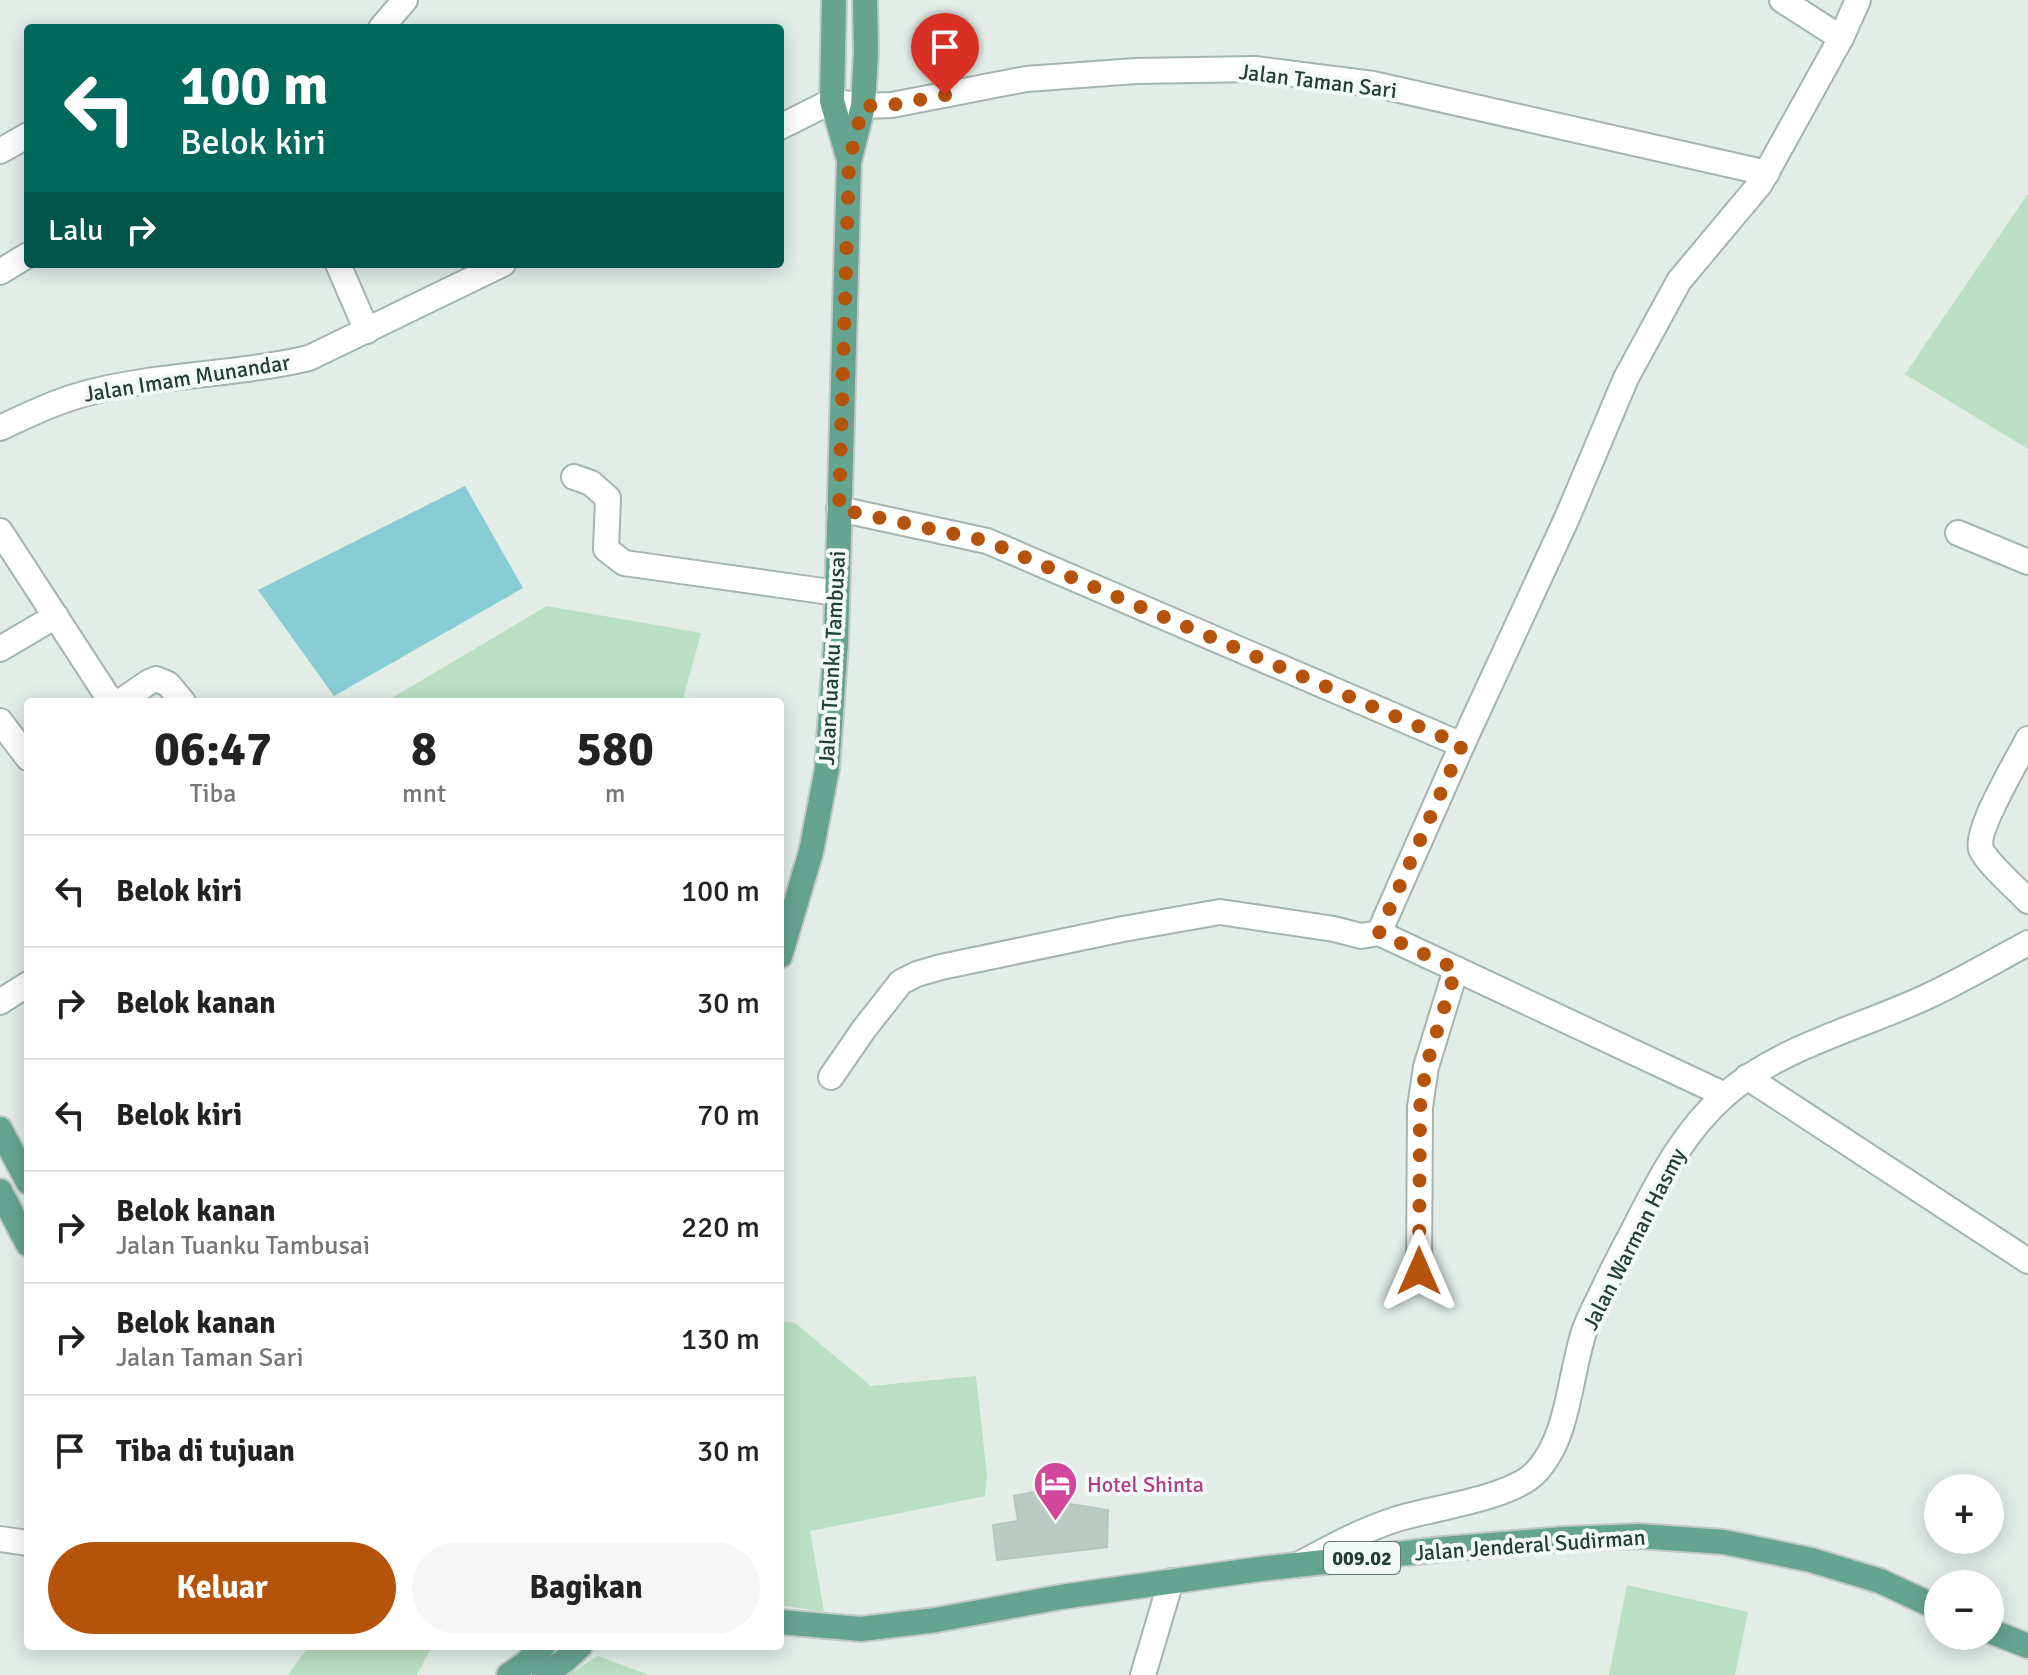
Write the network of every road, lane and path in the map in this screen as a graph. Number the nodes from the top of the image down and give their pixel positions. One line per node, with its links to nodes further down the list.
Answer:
1 (405, 0): 6 (street)
2 (834, 0): 8 (main road, Jalan Tuanku Tambusai)
3 (865, 0): 9 (main road, Jalan Tuanku Tambusai)
4 (1782, 0): 7 (street)
5 (1858, 0): 7 (street)
6 (384, 24)
7 (1841, 38): 14 (street)
8 (832, 101): 9 (street); 10 (street); 13 (main road, Jalan Tuanku Tambusai)
9 (863, 106): 13 (main road, Jalan Tuanku Tambusai); 14 (street, Jalan Taman Sari)
10 (784, 125)
11 (24, 137): 12 (street)
12 (0, 151)
13 (849, 162): 22 (main road, Jalan Tuanku Tambusai)
14 (1767, 173): 34 (street)
15 (24, 257): 18 (street)
16 (340, 268): 19 (street)
17 (495, 268): 19 (street, Jalan Imam Munandar)
18 (0, 272)
19 (367, 331): 20 (street, Jalan Imam Munandar)
20 (0, 428)
21 (574, 477): 26 (street)
22 (839, 509): 26 (main road, Jalan Tuanku Tambusai); 34 (street)
23 (0, 531): 27 (street)
24 (1958, 533): 25 (street)
25 (2028, 562)
26 (837, 593): 38 (main road, Jalan Tuanku Tambusai)
27 (56, 616): 28 (street); 29 (street)
28 (0, 649)
29 (110, 698)
30 (126, 698): 31 (street)
31 (180, 698)
32 (0, 721): 35 (street)
33 (2028, 739): 36 (street)
34 (1462, 745): 37 (street)
35 (24, 753)
36 (2028, 901)
37 (1379, 933): 40 (street); 43 (street)
38 (784, 943)
39 (2028, 943): 44 (street, Jalan Warman Hasmy)
40 (1456, 969): 45 (street); 51 (street)
41 (24, 987): 42 (street)
42 (0, 1002)
43 (831, 1077)
44 (1747, 1077): 45 (street, Jalan Warman Hasmy); 50 (street)
45 (1725, 1095): 54 (street, Jalan Warman Hasmy)
46 (0, 1129): 47 (main road)
47 (24, 1174)
48 (0, 1191): 49 (main road)
49 (24, 1236)
50 (2028, 1261)
51 (1419, 1271)
52 (0, 1539): 53 (street)
53 (24, 1542)
54 (1298, 1565): 55 (main road, Jalan Jenderal Sudirman / 009.02); 56 (main road, Jalan Jenderal Sudirman / 009.02)
55 (1171, 1581): 57 (main road, Jalan Jenderal Sudirman / 009.02); 64 (street)
56 (1924, 1601)
57 (784, 1622)
58 (2004, 1637): 59 (main road)
59 (2028, 1646)
60 (539, 1650): 62 (main road)
61 (576, 1650): 63 (main road)
62 (509, 1675)
63 (544, 1675)
64 (1143, 1675)

